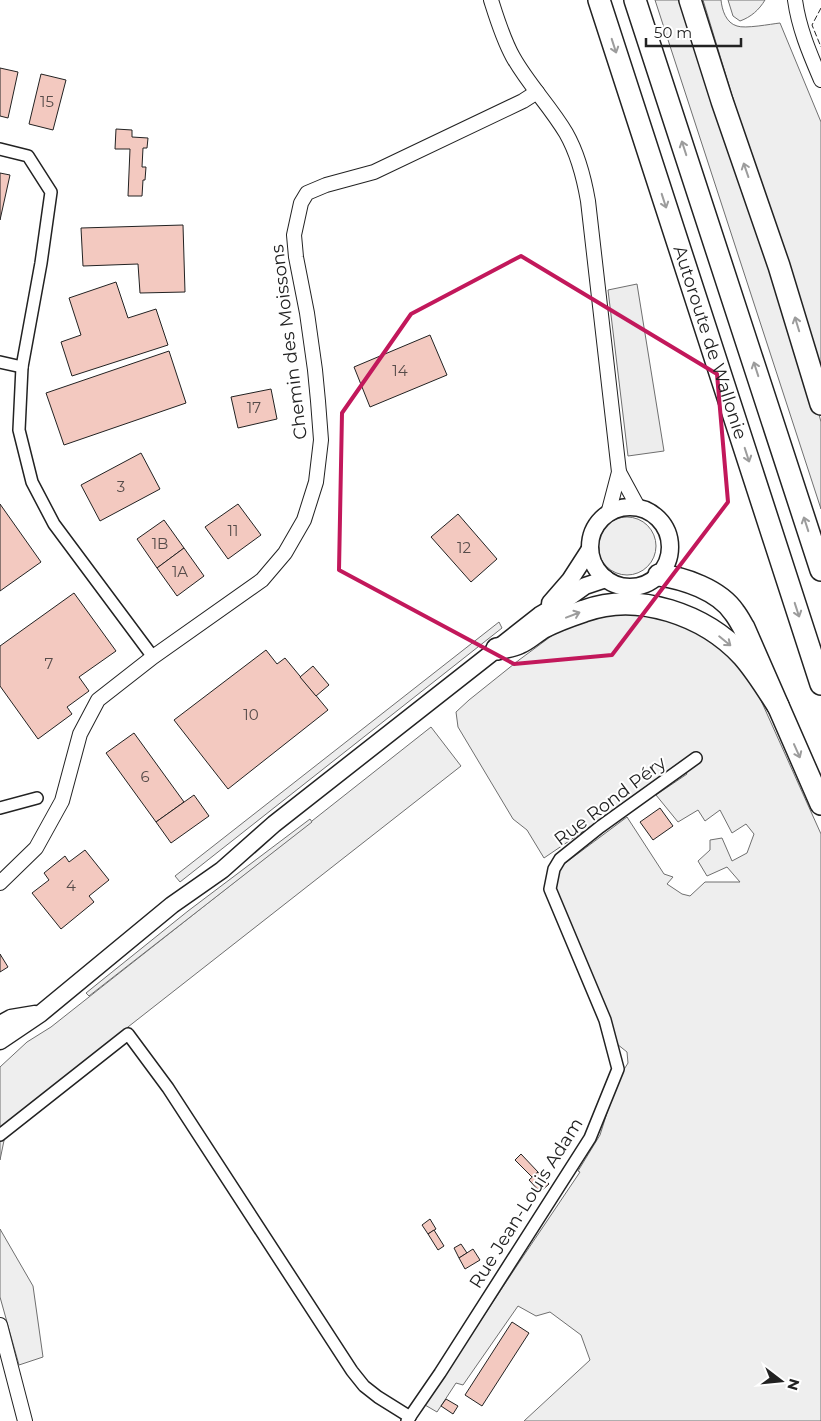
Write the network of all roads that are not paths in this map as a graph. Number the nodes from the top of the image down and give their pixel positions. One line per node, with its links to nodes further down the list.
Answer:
1 (491, 0): 7 (street)
2 (599, 0): 22 (highway, Autoroute de Wallonie, one-way to 22)
3 (635, 0): 16 (highway, Autoroute de Wallonie, one-way to 3)
4 (690, 0): 11 (highway, one-way to 4)
5 (795, 0): 6 (street)
6 (821, 80)
7 (537, 92): 12 (street); 21 (street, Chemin des Moissons)
8 (0, 149): 10 (street)
9 (0, 362): 10 (street)
10 (22, 367): 21 (street)
11 (821, 404)
12 (619, 472): 13 (street); 14 (street)
13 (638, 507): 14 (main road); 17 (main road)
14 (608, 514): 15 (main road)
15 (590, 549): 18 (main road); 19 (main road)
16 (821, 570)
17 (659, 574): 18 (main road); 23 (highway)
18 (606, 579): 19 (main road)
19 (540, 615): 20 (main road)
20 (497, 649): 23 (highway, one-way to 23); 30 (main road)
21 (153, 657): 29 (street, Chemin des Moissons)
22 (821, 684)
23 (778, 706): 26 (highway, one-way to 26)
24 (696, 758): 28 (street, Rue Rond Péry)
25 (37, 798): 27 (street)
26 (821, 804)
27 (0, 808)
28 (552, 877): 36 (street, Rue Jean-Louis Adam)
29 (0, 883)
30 (40, 1014): 31 (main road); 32 (main road); 33 (main road)
31 (0, 1024)
32 (0, 1041)
33 (0, 1052)
34 (0, 1135): 36 (street)
35 (0, 1325): 37 (street)
36 (408, 1419)
37 (25, 1421)

